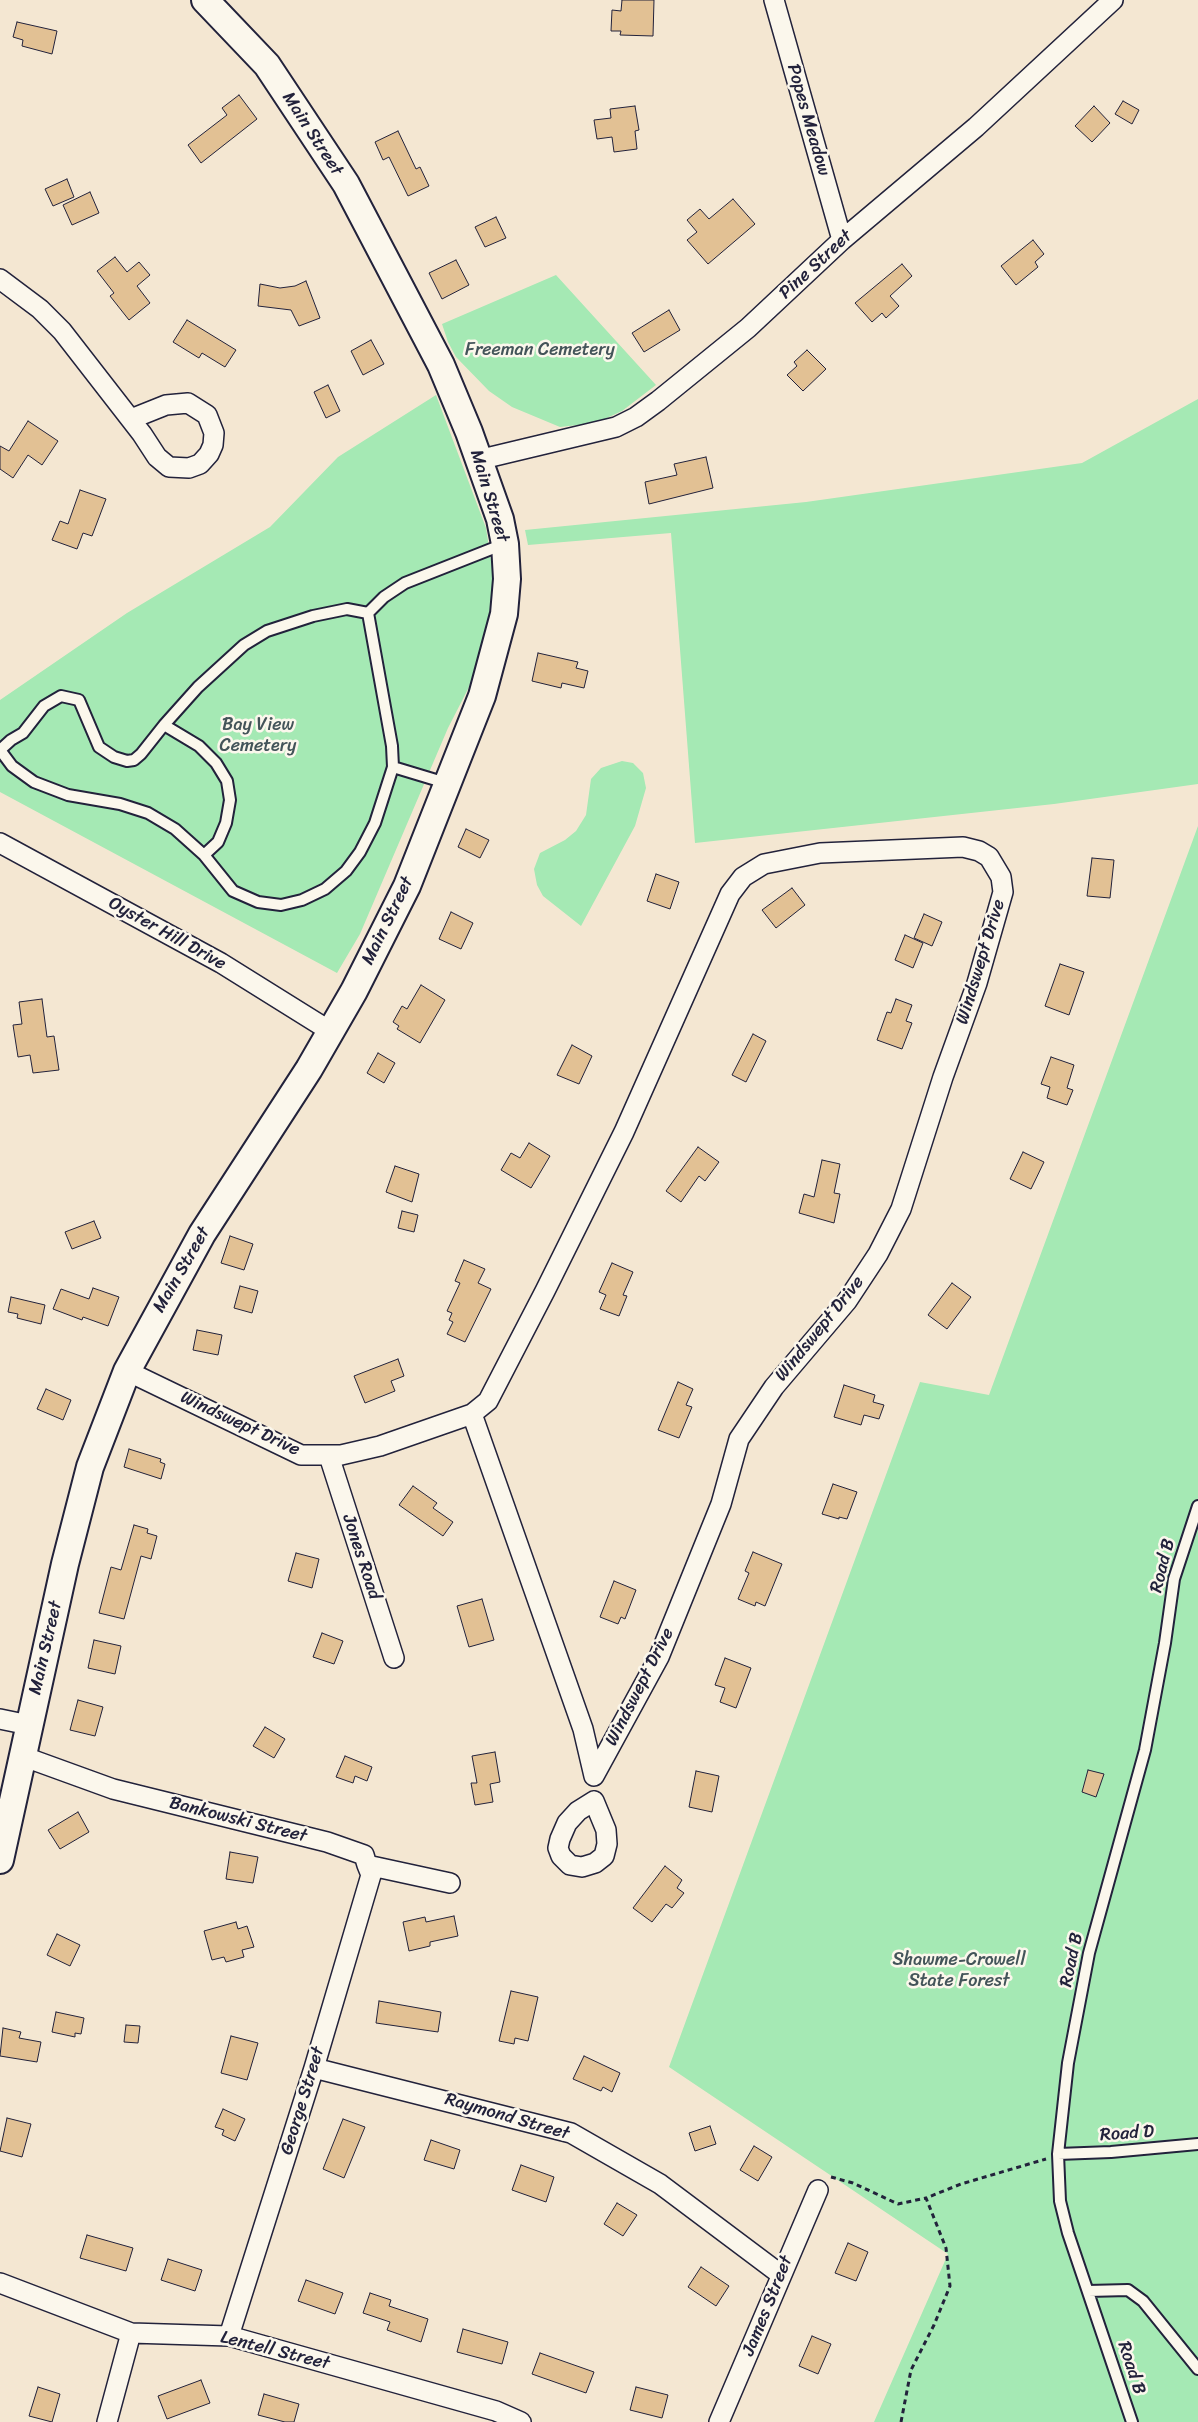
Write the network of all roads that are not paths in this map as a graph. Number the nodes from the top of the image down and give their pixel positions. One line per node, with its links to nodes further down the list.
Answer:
1 (205, 0): 7 (main road, Main Street)
2 (774, 0): 4 (street, Popes Meadow)
3 (1114, 0): 4 (street, Pine Street)
4 (842, 240): 7 (street, Pine Street)
5 (0, 279): 6 (street)
6 (131, 419)
7 (478, 460): 8 (main road, Main Street)
8 (505, 544): 9 (lane); 12 (main road, Main Street)
9 (368, 613): 10 (lane); 11 (lane)
10 (164, 725): 14 (lane); 14 (lane)
11 (393, 767): 12 (lane); 14 (lane)
12 (447, 783): 15 (main road, Main Street)
13 (0, 842): 15 (street, Oyster Hill Drive)
14 (204, 855)
15 (330, 1031): 16 (main road, Main Street)
16 (127, 1370): 18 (street, Windswept Drive); 22 (main road, Main Street)
17 (472, 1414): 18 (street, Windswept Drive); 24 (street, Windswept Drive); 24 (street, Windswept Drive)
18 (329, 1456): 20 (street, Jones Road)
19 (1198, 1506): 31 (lane, Road B)
20 (394, 1658)
21 (0, 1719): 22 (street)
22 (29, 1724): 23 (main road, Main Street)
23 (22, 1756): 26 (main road, Main Street); 27 (street, Bankowski Street)
24 (594, 1776): 25 (street, Windswept Drive)
25 (594, 1801)
26 (0, 1860)
27 (367, 1865): 28 (street, Bankowski Street); 29 (street, George Street)
28 (450, 1883)
29 (314, 2068): 33 (street, Raymond Street); 37 (street, George Street)
30 (1198, 2144): 31 (lane, Road D)
31 (1058, 2154): 35 (lane, Road B)
32 (818, 2190): 33 (street, James Street)
33 (780, 2274): 41 (street, James Street)
34 (0, 2284): 36 (street, Lentell Street)
35 (1088, 2291): 38 (lane); 42 (lane, Road B)
36 (131, 2333): 37 (street, Lentell Street); 39 (street)
37 (229, 2336): 40 (street, Lentell Street)
38 (1198, 2369)
39 (106, 2422)
40 (522, 2422)
41 (719, 2422)
42 (1132, 2422)

